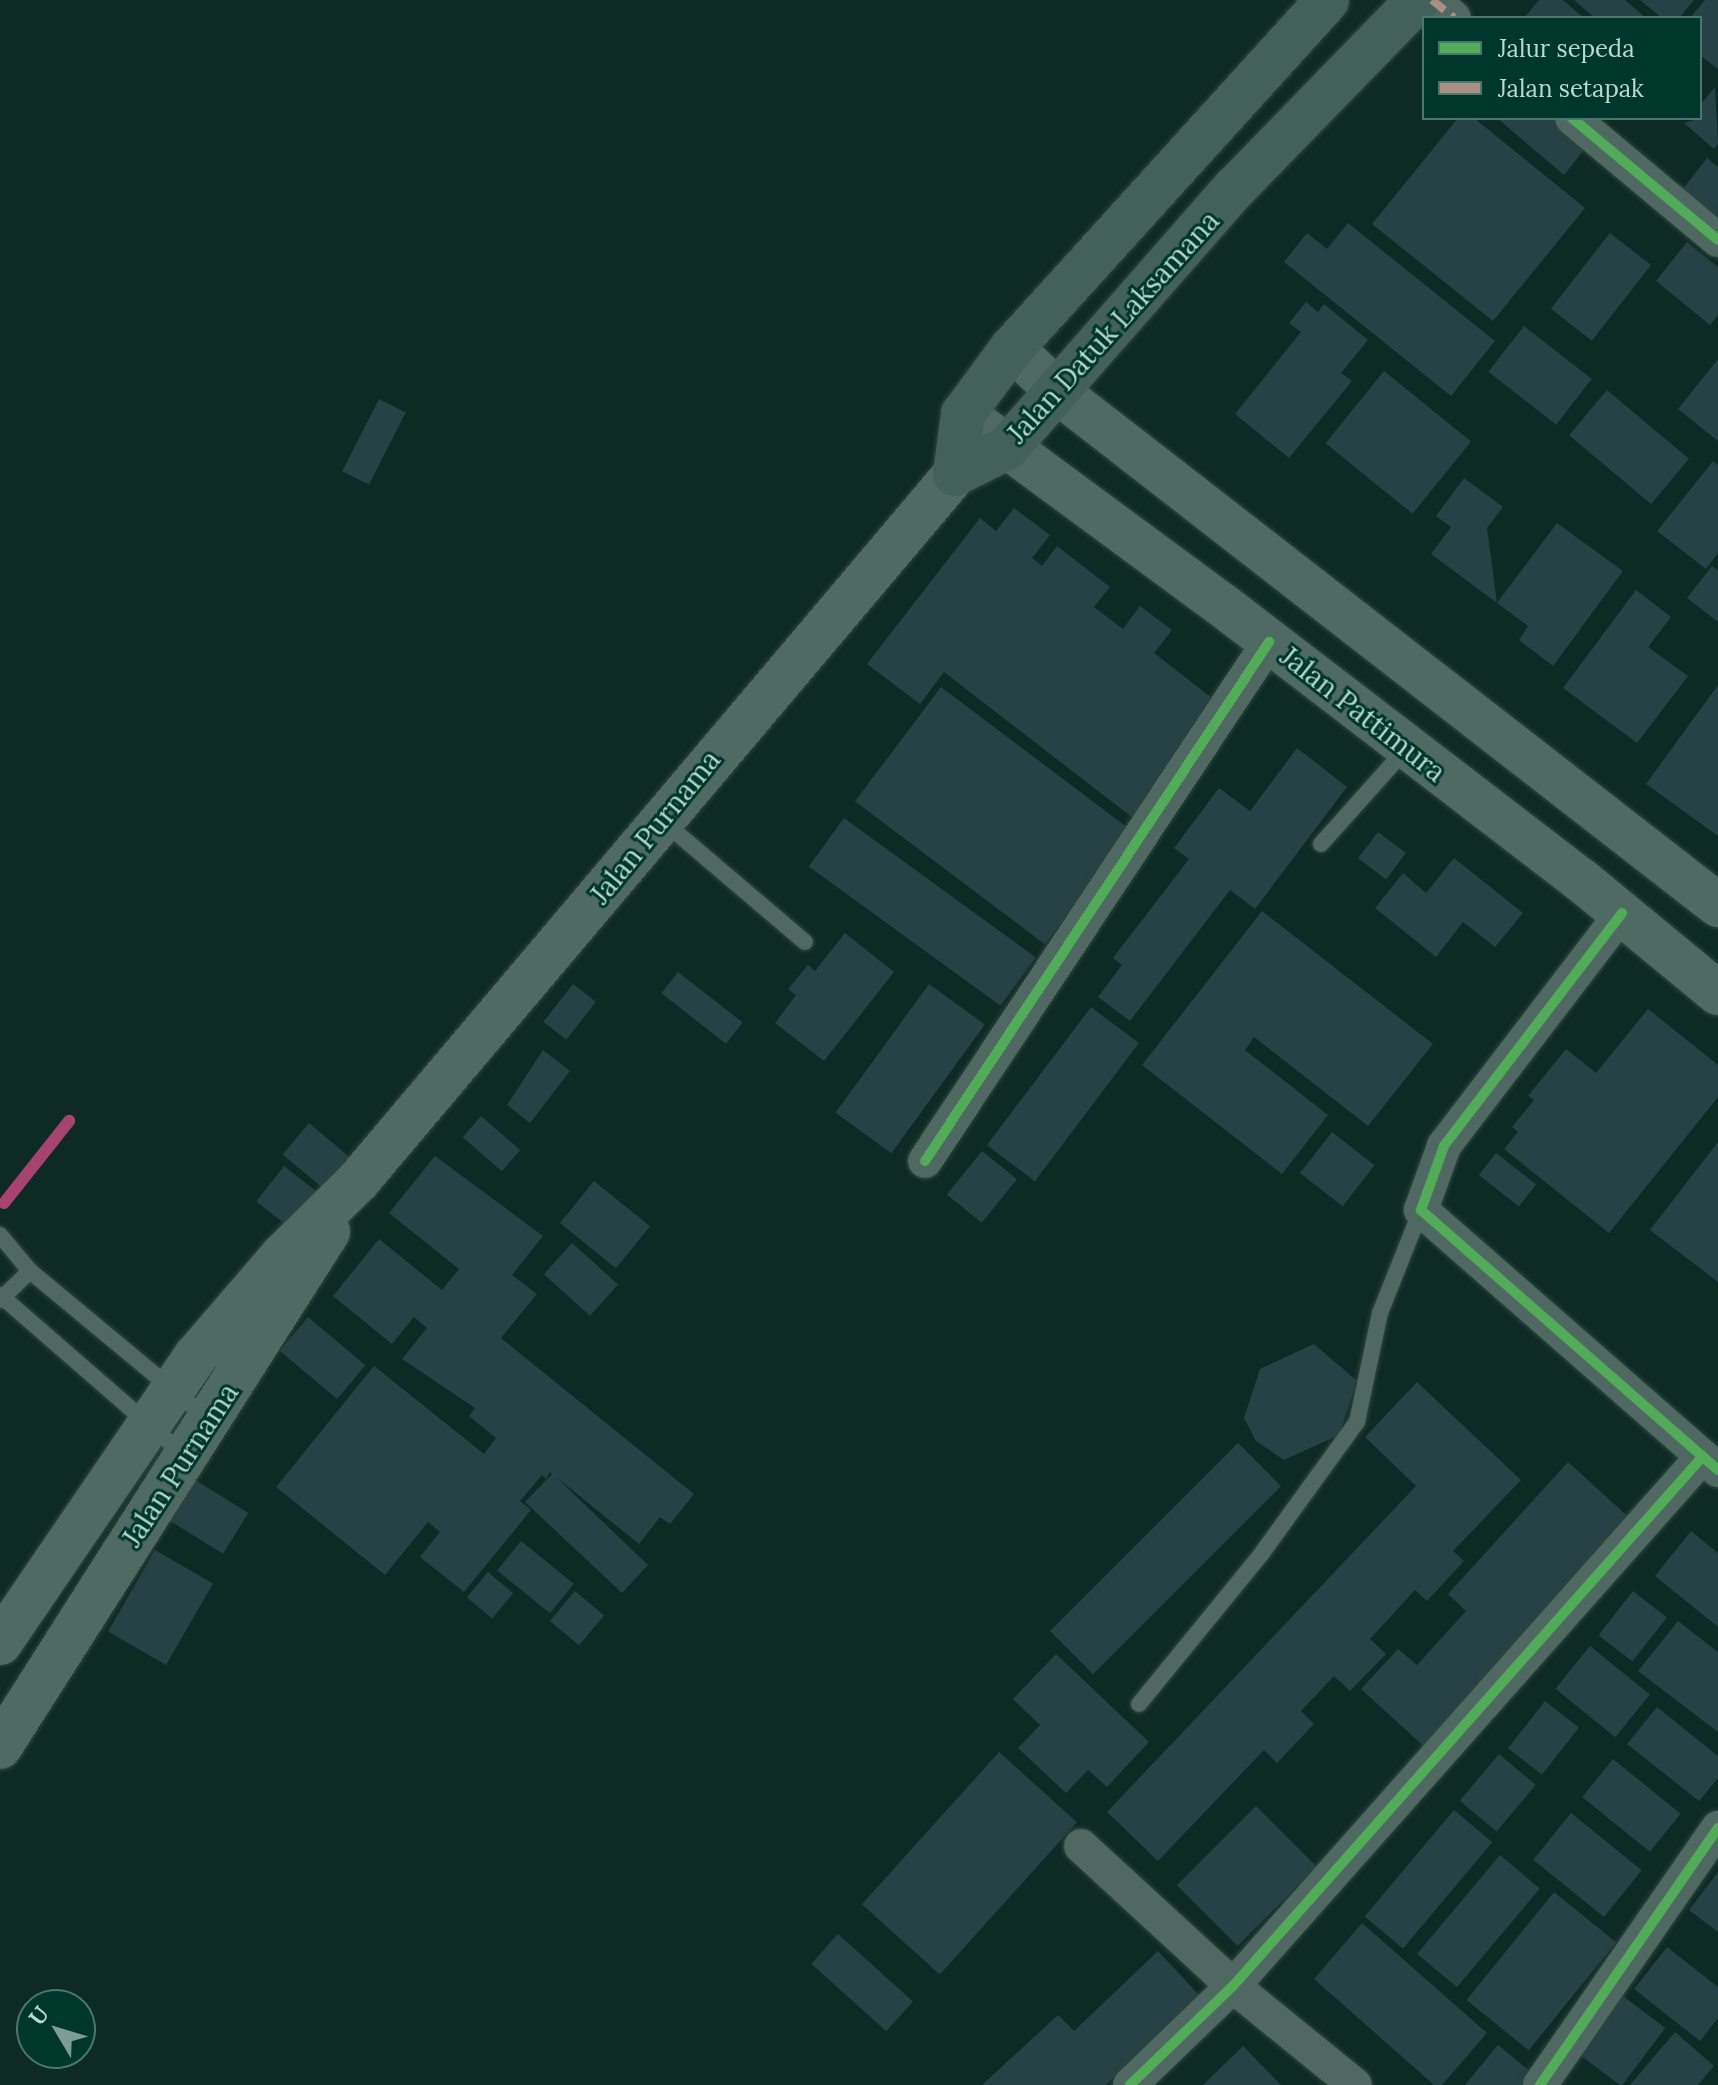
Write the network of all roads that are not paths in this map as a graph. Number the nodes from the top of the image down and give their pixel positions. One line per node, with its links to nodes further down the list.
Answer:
1 (1327, 0): 7 (highway, Jalan Datuk Laksamana)
2 (1418, 0): 8 (highway, Jalan Datuk Laksamana)
3 (1432, 0): 4 (street)
4 (1452, 16)
5 (1574, 120): 6 (street)
6 (1718, 240)
7 (1012, 348): 8 (main road); 9 (highway, Jalan Datuk Laksamana)
8 (1059, 393): 10 (highway, Jalan Datuk Laksamana); 16 (main road)
9 (963, 414): 10 (main road, Jalan Pattimura); 11 (highway, Jalan Datuk Laksamana)
10 (1007, 448): 11 (highway, Jalan Datuk Laksamana); 12 (main road, Jalan Pattimura)
11 (955, 474): 14 (main road, Jalan Purnama)
12 (1269, 642): 13 (main road, Jalan Pattimura); 20 (street)
13 (1406, 749): 15 (lane); 17 (main road, Jalan Pattimura)
14 (659, 819): 18 (lane); 21 (main road, Jalan Purnama)
15 (1321, 844)
16 (1718, 905)
17 (1622, 913): 19 (main road, Jalan Pattimura); 22 (street)
18 (805, 942)
19 (1718, 993)
20 (925, 1161)
21 (358, 1181): 26 (main road, Jalan Purnama); 27 (main road, Jalan Purnama)
22 (1421, 1210): 29 (street); 31 (lane)
23 (0, 1235): 24 (lane)
24 (30, 1271): 25 (lane); 26 (lane)
25 (1, 1298): 26 (lane)
26 (159, 1406): 27 (lane); 28 (lane); 30 (main road, Jalan Purnama)
27 (208, 1419): 28 (main road, Jalan Purnama)
28 (184, 1454): 32 (main road, Jalan Purnama)
29 (1710, 1463): 36 (street)
30 (0, 1643)
31 (1139, 1704)
32 (0, 1747): 33 (lane)
33 (0, 1757)
34 (1718, 1828): 39 (street)
35 (1081, 1846): 36 (street)
36 (1233, 1986): 37 (street); 38 (street)
37 (1130, 2085)
38 (1355, 2085)
39 (1540, 2085)

